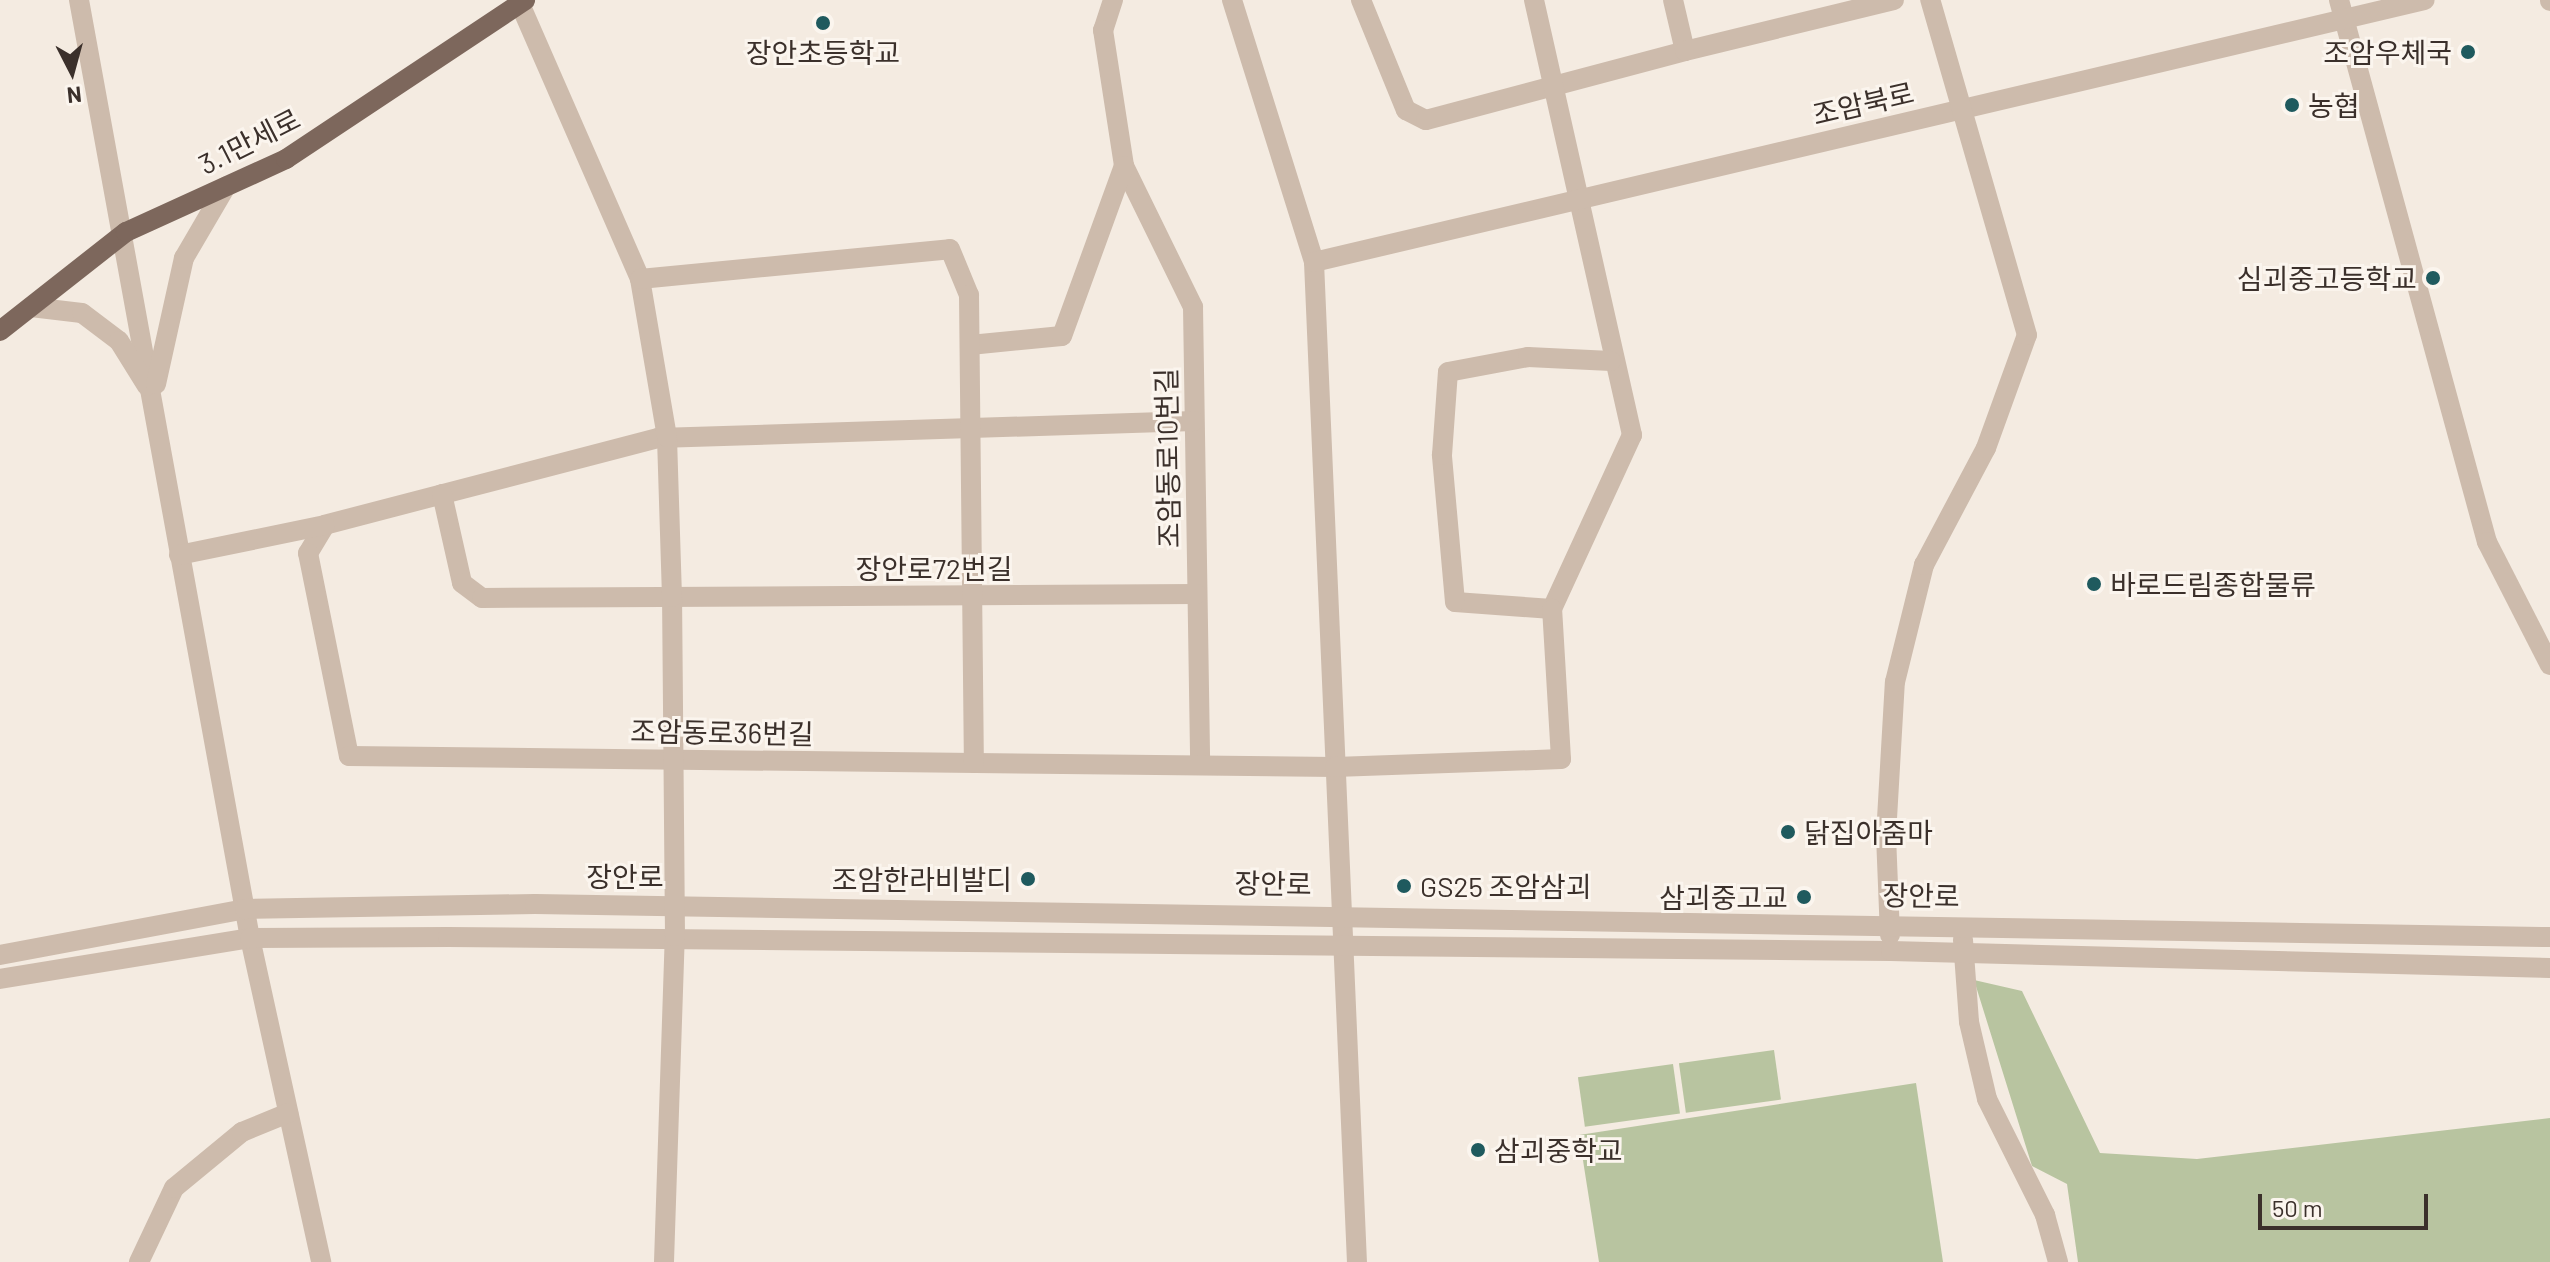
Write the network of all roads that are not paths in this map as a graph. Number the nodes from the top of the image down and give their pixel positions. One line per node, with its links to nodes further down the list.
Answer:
1 (79, 0): 21 (street)
2 (1113, 0): 18 (street, 조암동로10번길)
3 (1232, 0): 22 (street)
4 (1361, 0): 16 (street)
5 (1534, 0): 16 (street)
6 (1673, 0): 15 (street)
7 (1798, 0): 13 (street)
8 (1894, 0): 13 (street)
9 (1930, 0): 17 (street)
10 (2339, 0): 14 (street)
11 (2425, 0): 14 (street, 조암북로)
12 (522, 2): 19 (main road, 3.1만세로); 23 (street)
13 (1803, 21): 15 (street)
14 (2346, 24): 17 (street, 조암북로); 39 (street)
15 (1685, 51): 16 (street)
16 (1552, 84): 20 (street)
17 (1963, 108): 20 (street, 조암북로); 47 (street)
18 (1124, 166): 26 (street, 조암동로10번길); 29 (street, 조암동로10번길)
19 (226, 186): 21 (main road, 3.1만세로); 28 (street)
20 (1578, 199): 22 (street, 조암북로); 27 (street)
21 (126, 232): 24 (main road, 3.1만세로); 28 (street)
22 (1314, 262): 43 (street)
23 (640, 279): 26 (street); 31 (street)
24 (31, 307): 25 (main road, 3.1만세로); 28 (street)
25 (0, 331)
26 (970, 345): 30 (street)
27 (1611, 361): 38 (street); 38 (street)
28 (153, 396): 34 (street)
29 (1194, 421): 30 (street); 35 (street, 조암동로10번길)
30 (971, 424): 31 (street); 36 (street)
31 (667, 437): 32 (street); 37 (street)
32 (442, 494): 33 (street); 37 (street, 장안로72번길)
33 (325, 525): 34 (street); 40 (street, 조암동로36번길)
34 (179, 555): 45 (street)
35 (1197, 594): 36 (street, 장안로72번길); 42 (street, 조암동로10번길)
36 (973, 596): 37 (street, 장안로72번길); 41 (street)
37 (672, 597): 40 (street)
38 (1552, 609): 43 (street, 조암동로36번길)
39 (2550, 665)
40 (671, 760): 41 (street, 조암동로36번길); 44 (street)
41 (974, 763): 42 (street, 조암동로36번길)
42 (1200, 765): 43 (street, 조암동로36번길)
43 (1335, 767): 46 (street)
44 (674, 903): 45 (street, 장안로); 46 (street, 장안로); 49 (street)
45 (245, 909): 51 (street); 55 (street, 장안로)
46 (1341, 912): 47 (street, 장안로); 52 (street)
47 (1890, 922): 48 (street, 장안로); 53 (street)
48 (1963, 924): 50 (street, 장안로); 54 (street)
49 (675, 936): 51 (street, 장안로); 52 (street, 장안로); 61 (street)
50 (2550, 937)
51 (250, 938): 57 (street, 장안로); 58 (street)
52 (1342, 945): 53 (street, 장안로); 62 (street)
53 (1891, 951): 54 (street, 장안로)
54 (1964, 952): 56 (street, 장안로); 63 (street)
55 (0, 955)
56 (2550, 968)
57 (0, 979)
58 (288, 1113): 59 (street); 60 (street)
59 (139, 1262)
60 (321, 1262)
61 (664, 1262)
62 (1357, 1262)
63 (2058, 1262)

